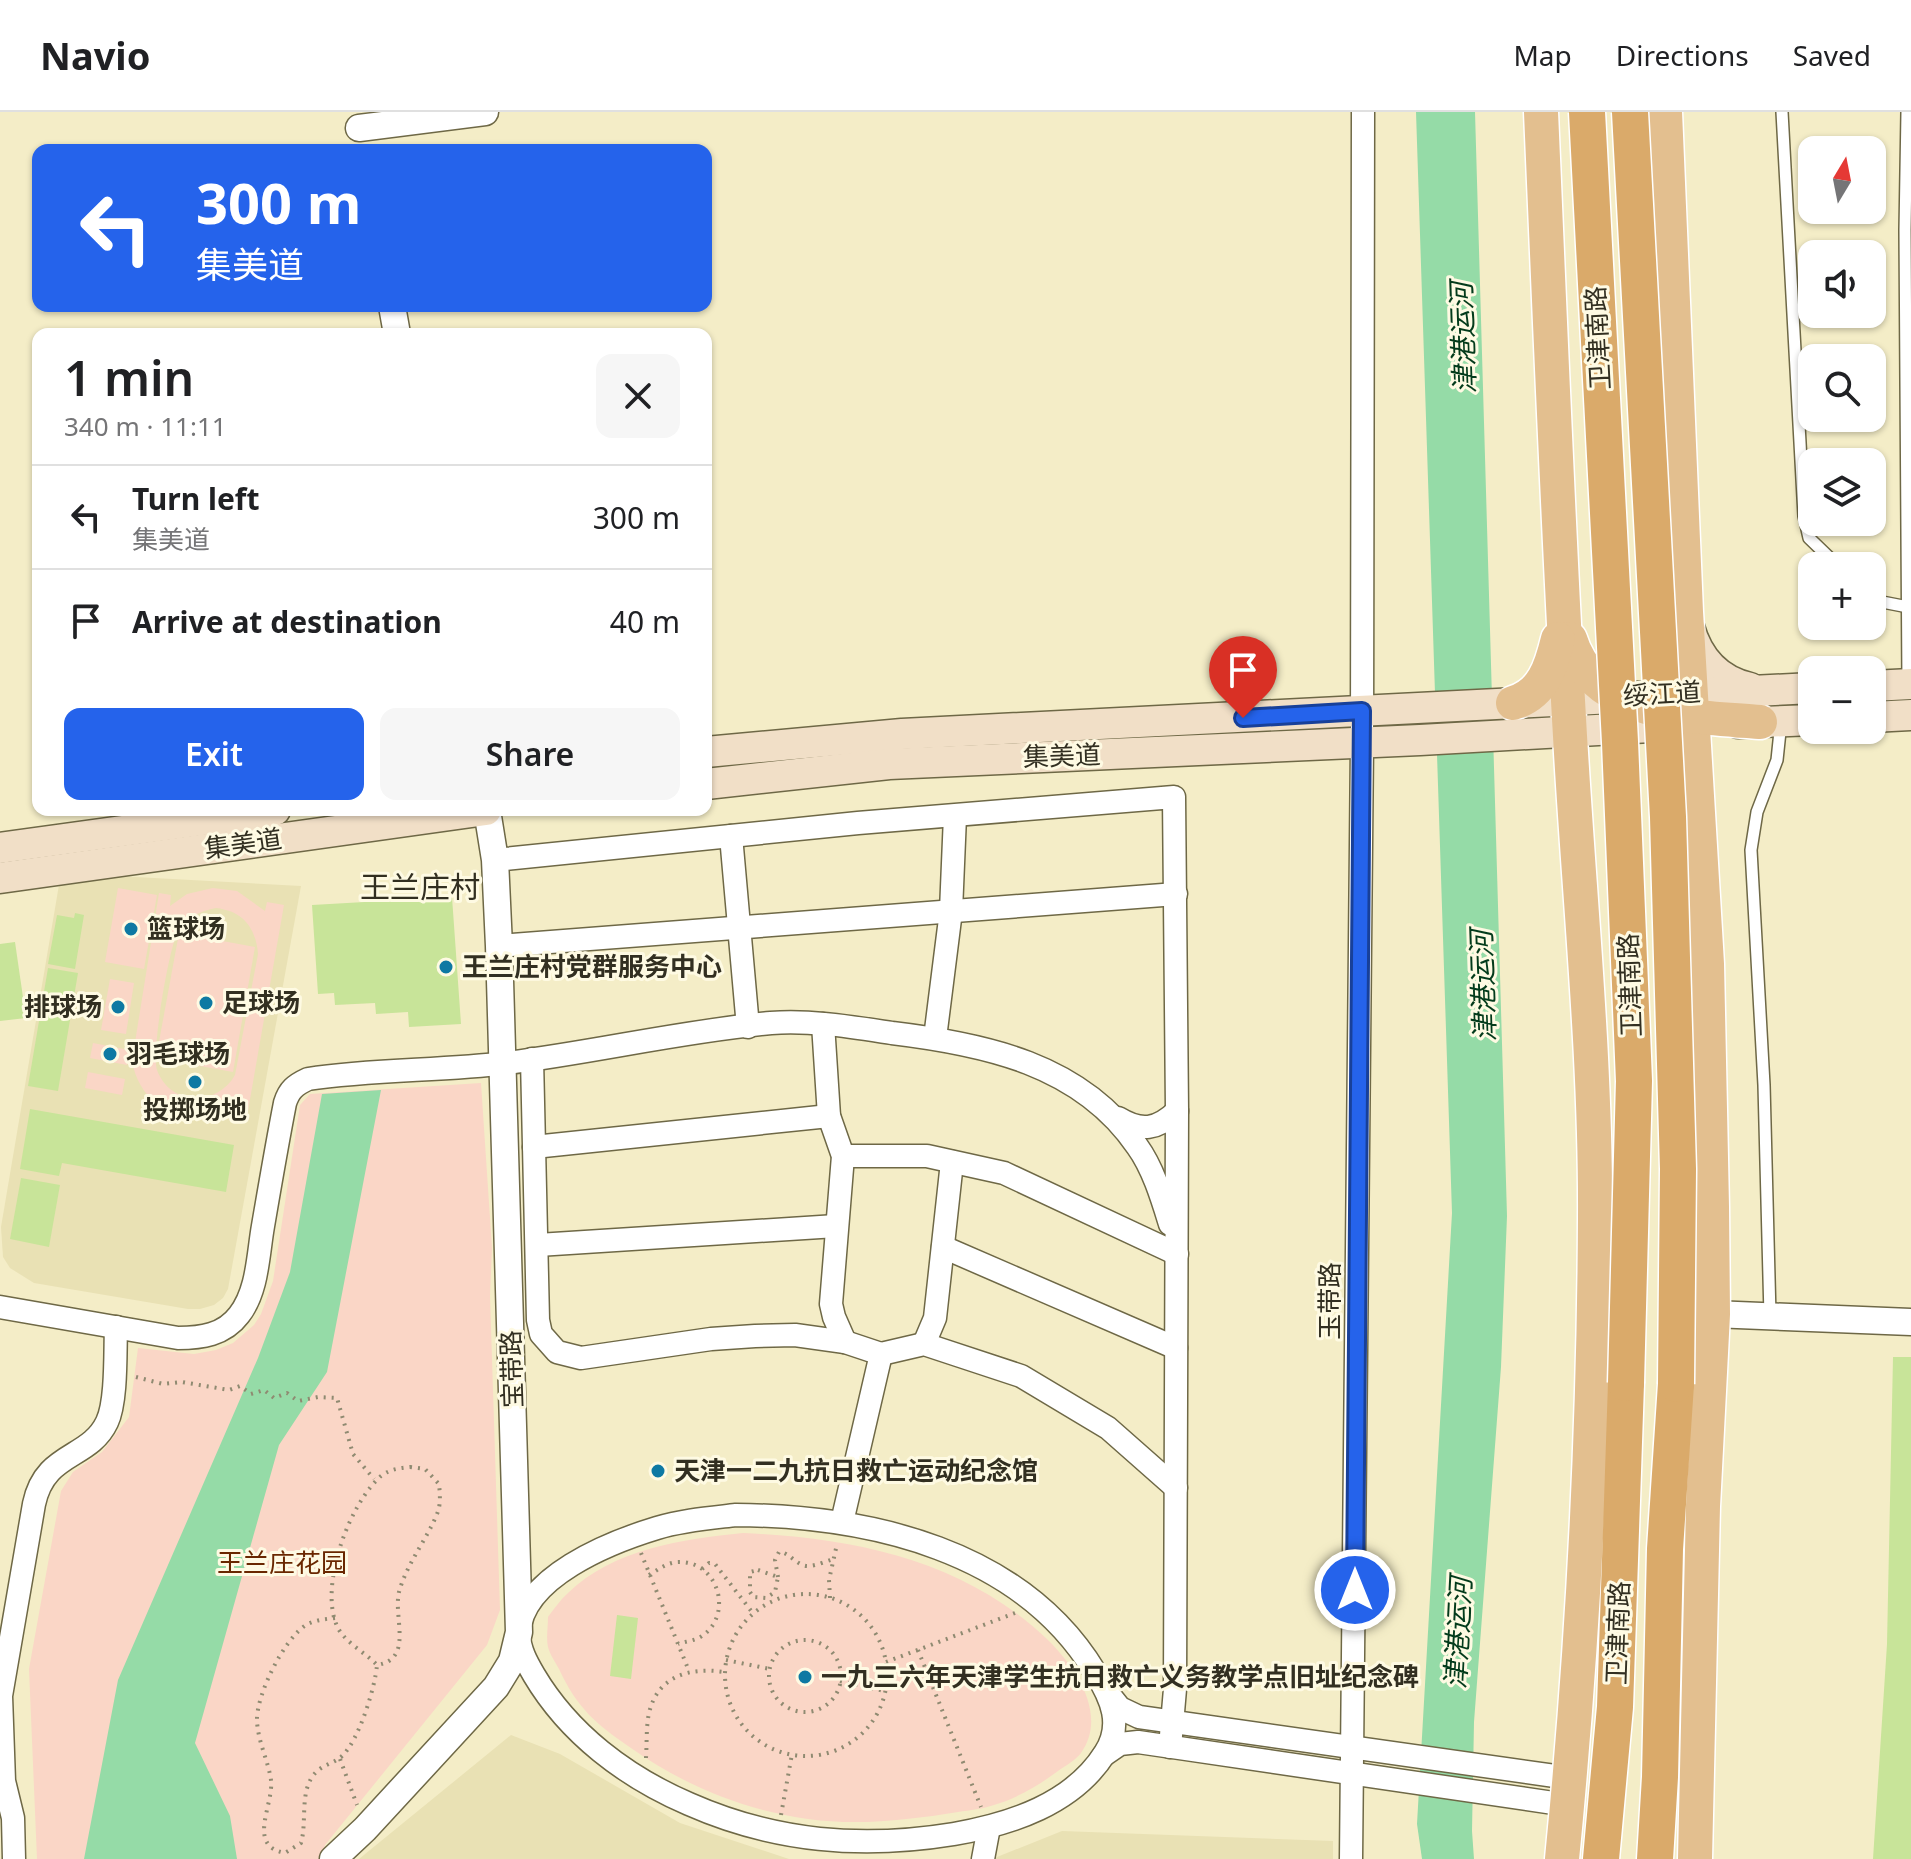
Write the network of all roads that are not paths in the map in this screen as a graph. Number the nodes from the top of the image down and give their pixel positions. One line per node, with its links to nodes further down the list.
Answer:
1 (485, 112): 9 (street)
2 (1363, 112): 19 (street, 玉带路)
3 (1541, 112): 12 (main road)
4 (1587, 112): 82 (highway, 卫津南路, bridge)
5 (1630, 112): 83 (highway, 卫津南路, bridge)
6 (1665, 112): 14 (main road)
7 (1782, 112): 10 (lane)
8 (1907, 112): 13 (lane)
9 (358, 130)
10 (1824, 552)
11 (1886, 603): 13 (lane)
12 (1563, 607): 18 (main road); 23 (main road); 26 (main road)
13 (1908, 607): 15 (lane)
14 (1686, 612): 18 (main road); 20 (main road); 21 (main road)
15 (1910, 684): 16 (main road)
16 (1886, 685)
17 (1798, 695): 21 (main road)
18 (1619, 697): 20 (main road); 23 (main road, 绥江道)
19 (1362, 711): 26 (main road, 集美道); 27 (street, 玉带路); 28 (main road, 集美道)
20 (1694, 711): 21 (main road); 23 (main road, 绥江道); 58 (main road)
21 (1767, 711): 25 (main road); 59 (lane)
22 (1911, 715): 24 (main road)
23 (1569, 716): 26 (main road, 绥江道); 75 (main road)
24 (1886, 716)
25 (1798, 717)
26 (1513, 719): 27 (main road, 集美道)
27 (1362, 743): 29 (main road, 集美道); 72 (street, 玉带路)
28 (712, 751)
29 (712, 783)
30 (232, 816): 35 (main road, 集美道)
31 (444, 816): 37 (main road, 集美道)
32 (488, 816): 36 (street, 宝带路)
33 (955, 816): 34 (street); 38 (street); 39 (street)
34 (731, 836): 36 (street); 40 (street)
35 (0, 848)
36 (495, 860): 41 (street, 宝带路)
37 (0, 878)
38 (1176, 894): 39 (street); 47 (street)
39 (951, 911): 40 (street); 44 (street)
40 (741, 927): 41 (street); 43 (street)
41 (499, 946): 46 (street, 宝带路)
42 (823, 1024): 43 (street); 44 (street); 49 (street)
43 (748, 1027): 45 (street)
44 (935, 1038): 48 (street)
45 (532, 1059): 46 (street); 50 (street)
46 (504, 1063): 61 (street); 68 (street, 宝带路)
47 (1177, 1111): 48 (street); 56 (street)
48 (1112, 1114): 56 (street)
49 (829, 1116): 50 (street); 51 (street)
50 (534, 1147): 54 (street)
51 (843, 1156): 52 (street); 53 (street)
52 (952, 1162): 55 (street); 56 (street)
53 (836, 1226): 54 (street); 62 (street)
54 (538, 1245): 62 (street)
55 (943, 1247): 63 (street); 64 (street)
56 (1177, 1249): 64 (street)
57 (0, 1307): 61 (street)
58 (1713, 1314): 59 (street); 84 (main road)
59 (1770, 1316): 60 (street)
60 (1911, 1322)
61 (116, 1327): 77 (street)
62 (845, 1342): 65 (street)
63 (924, 1344): 65 (street); 66 (street)
64 (1176, 1348): 66 (street)
65 (881, 1354): 67 (street)
66 (1176, 1488): 70 (street)
67 (842, 1522): 68 (street); 69 (street)
68 (519, 1632): 76 (street); 78 (street, 宝带路)
69 (1107, 1692): 70 (street); 73 (street)
70 (1172, 1721): 71 (street); 72 (street)
71 (1170, 1747): 73 (street); 74 (street)
72 (1354, 1747): 74 (street, 玉带路); 75 (street)
73 (1103, 1756): 76 (street)
74 (1353, 1773): 75 (street); 80 (street, 玉带路)
75 (1568, 1792): 81 (main road)
76 (989, 1827): 79 (street)
77 (14, 1859)
78 (333, 1859)
79 (983, 1859)
80 (1351, 1859)
81 (1562, 1859)
82 (1601, 1859)
83 (1655, 1859)
84 (1695, 1859)

